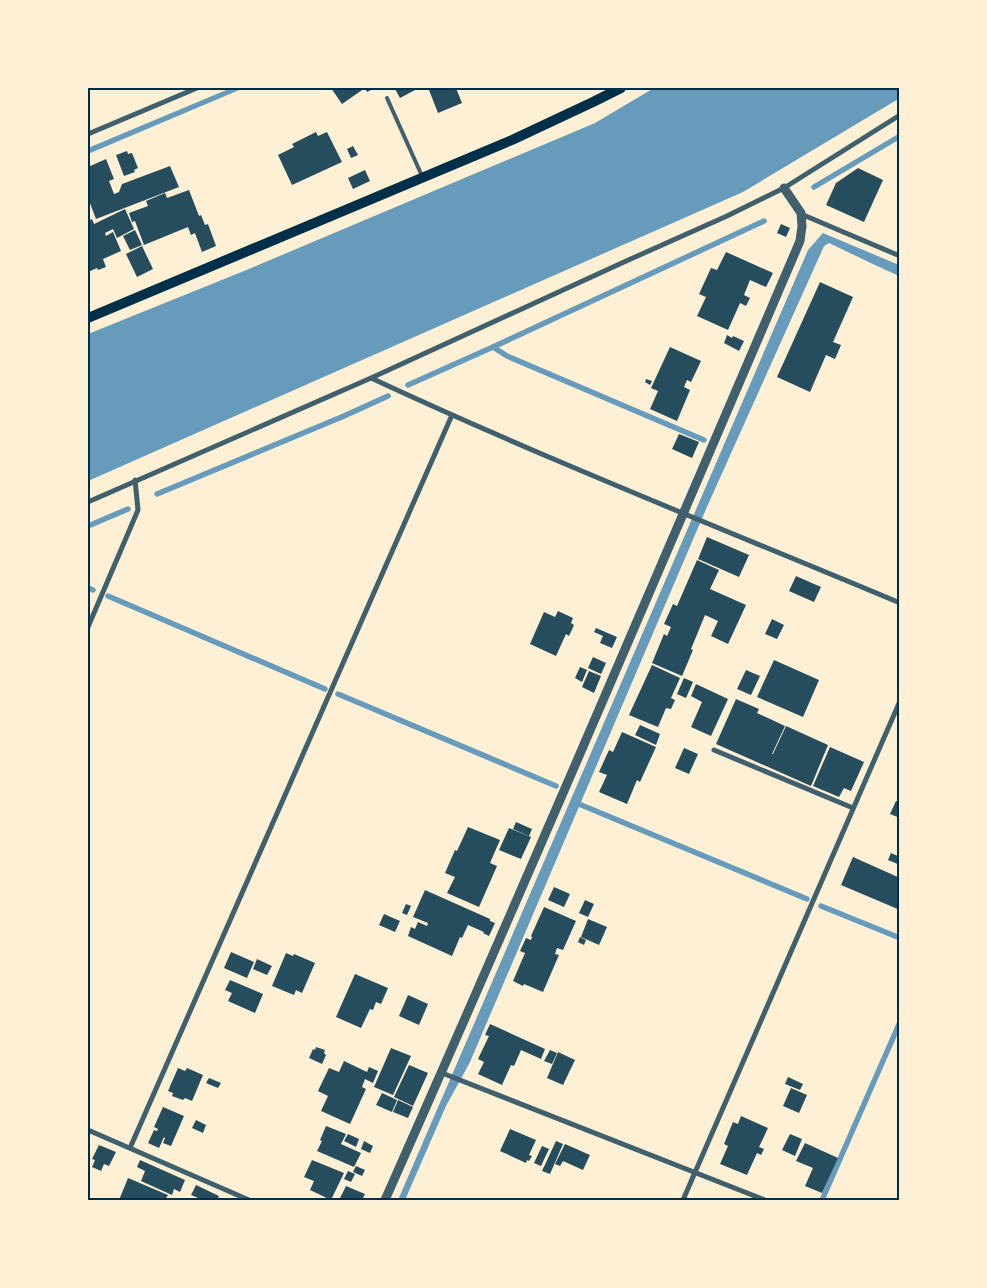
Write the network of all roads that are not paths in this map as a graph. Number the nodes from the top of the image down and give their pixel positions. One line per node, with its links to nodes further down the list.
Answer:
1 (197, 88): 5 (street)
2 (621, 88): 6 (main road)
3 (387, 98): 6 (lane)
4 (900, 115): 7 (street)
5 (88, 134)
6 (422, 177): 10 (main road)
7 (784, 188): 8 (street); 11 (street)
8 (801, 214): 9 (street); 15 (street)
9 (900, 256)
10 (88, 318)
11 (371, 378): 12 (street); 13 (street)
12 (452, 415): 15 (street); 23 (street)
13 (136, 480): 14 (street); 17 (street)
14 (88, 502)
15 (688, 515): 16 (street); 21 (street)
16 (900, 603)
17 (88, 627)
18 (900, 701): 20 (street)
19 (714, 750): 20 (street)
20 (853, 808): 24 (street)
21 (445, 1074): 24 (street); 26 (street)
22 (88, 1130): 23 (street)
23 (130, 1148): 25 (street)
24 (695, 1173): 27 (street); 28 (street)
25 (249, 1200)
26 (385, 1200)
27 (683, 1200)
28 (765, 1200)

